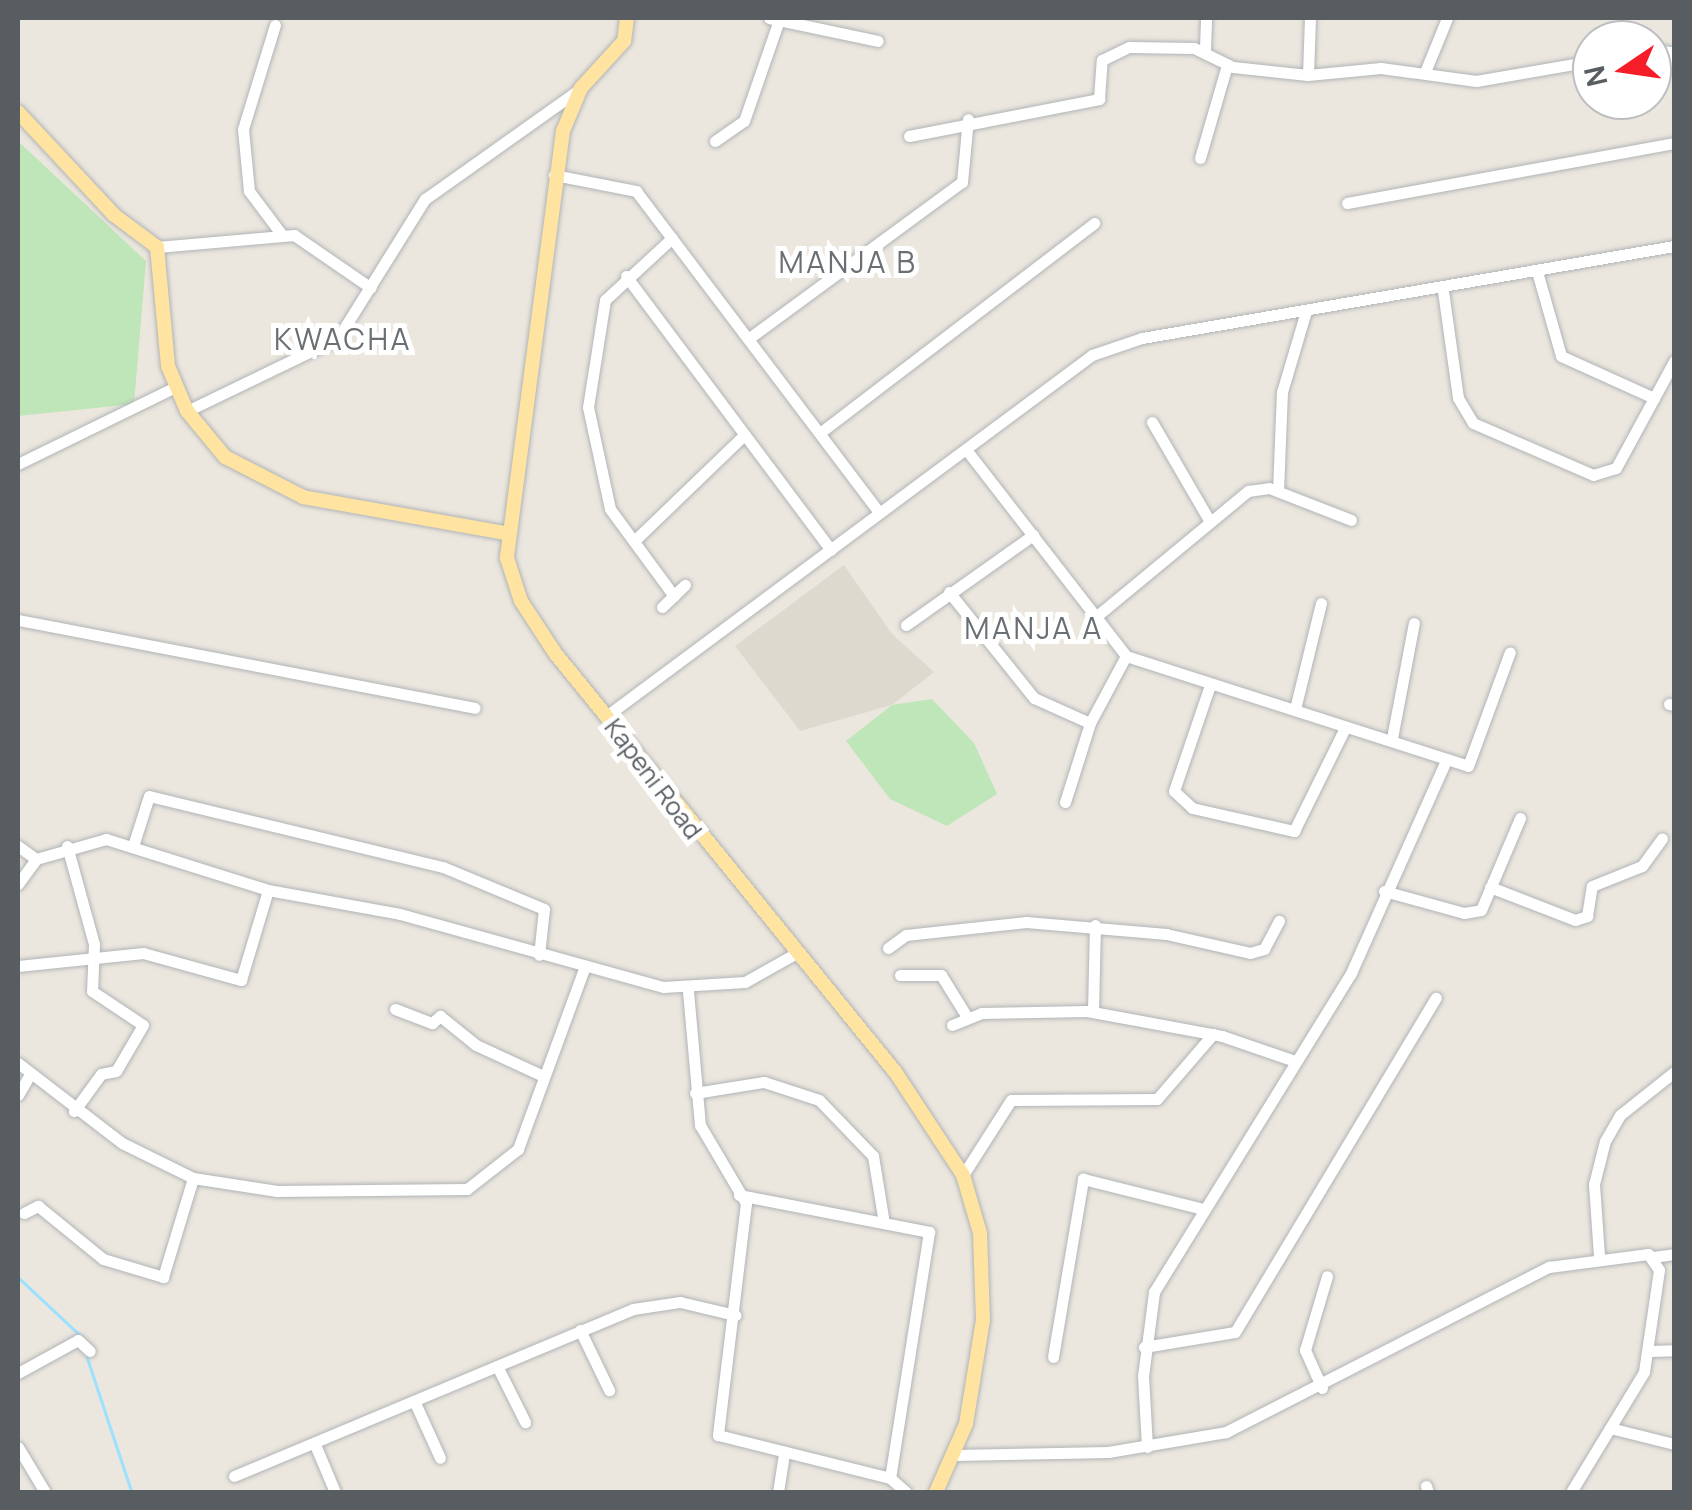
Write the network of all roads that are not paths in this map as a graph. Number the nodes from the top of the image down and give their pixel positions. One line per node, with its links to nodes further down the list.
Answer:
1 (627, 18): 13 (main road, Kapeni Road)
2 (1206, 18): 8 (street)
3 (1310, 18): 12 (street)
4 (1447, 18): 11 (street)
5 (774, 19): 7 (street); 17 (street)
6 (275, 24): 23 (street)
7 (878, 41)
8 (1205, 49): 10 (street); 15 (street)
9 (1572, 64): 11 (street)
10 (1227, 66): 12 (street); 19 (street)
11 (1425, 72): 12 (street)
12 (1308, 76)
13 (582, 88): 20 (main road, Kapeni Road); 29 (street)
14 (18, 112): 26 (main road)
15 (968, 120): 16 (street); 32 (street)
16 (909, 136)
17 (715, 141)
18 (1674, 143): 21 (street)
19 (1200, 158)
20 (554, 175): 24 (street); 46 (main road, Kapeni Road)
21 (1348, 202)
22 (1094, 223): 38 (street)
23 (282, 235): 26 (street); 29 (street)
24 (672, 238): 28 (street); 32 (street)
25 (1674, 246): 27 (street)
26 (157, 247): 34 (main road)
27 (1538, 275): 30 (street); 35 (street)
28 (626, 276): 39 (street); 48 (street)
29 (371, 288): 36 (street)
30 (1443, 291): 31 (street); 35 (street)
31 (1306, 311): 40 (street); 42 (street)
32 (748, 339): 38 (street)
33 (1674, 360): 35 (street)
34 (175, 388): 36 (main road); 41 (street)
35 (1654, 398)
36 (187, 411): 46 (main road)
37 (1152, 422): 44 (street)
38 (821, 432): 43 (street)
39 (744, 435): 48 (street); 49 (street)
40 (968, 452): 43 (street); 47 (street)
41 (18, 464)
42 (1278, 491): 44 (street); 45 (street)
43 (878, 510): 49 (street)
44 (1210, 520): 55 (street)
45 (1350, 520)
46 (506, 533): 64 (main road, Kapeni Road)
47 (1034, 535): 51 (street); 55 (street)
48 (634, 541): 52 (street)
49 (831, 550): 64 (street)
50 (685, 586): 52 (street)
51 (949, 592): 58 (street); 65 (street)
52 (674, 596): 54 (street)
53 (1322, 604): 63 (street)
54 (662, 607)
55 (1098, 616): 60 (street)
56 (18, 620): 62 (street)
57 (1414, 623): 67 (street)
58 (906, 625)
59 (1510, 652): 68 (street)
60 (1126, 656): 61 (street); 65 (street)
61 (1210, 685): 63 (street); 66 (street)
62 (475, 708)
63 (1295, 708): 66 (street)
64 (605, 717): 84 (main road, Kapeni Road)
65 (1090, 722): 69 (street)
66 (1344, 730): 67 (street)
67 (1392, 738): 68 (street)
68 (1444, 765): 79 (street)
69 (1065, 802)
70 (1520, 818): 77 (street)
71 (1662, 838): 77 (street)
72 (18, 846): 75 (street)
73 (67, 846): 74 (street); 75 (street); 85 (street)
74 (133, 846): 78 (street); 83 (street)
75 (36, 859): 76 (street)
76 (18, 884)
77 (1490, 887): 79 (street)
78 (268, 890): 83 (street); 85 (street)
79 (1384, 890): 96 (street)
80 (1279, 921): 81 (street)
81 (1095, 926): 82 (street); 92 (street)
82 (888, 948)
83 (539, 955): 87 (street)
84 (793, 955): 89 (street); 104 (main road, Kapeni Road)
85 (95, 958): 86 (street); 103 (street)
86 (18, 966)
87 (584, 969): 89 (street); 100 (street)
88 (900, 975): 93 (street)
89 (688, 991): 101 (street)
90 (1436, 998): 116 (street)
91 (395, 1010): 100 (street)
92 (1093, 1012): 93 (street); 95 (street)
93 (967, 1017): 94 (street)
94 (952, 1025)
95 (1214, 1034): 96 (street); 104 (street)
96 (1295, 1061): 107 (street)
97 (18, 1064): 99 (street)
98 (1674, 1072): 111 (street)
99 (29, 1076): 102 (street); 103 (street)
100 (543, 1076): 105 (street)
101 (695, 1092): 106 (street); 109 (street)
102 (18, 1095)
103 (74, 1111): 105 (street)
104 (963, 1175): 133 (main road, Kapeni Road)
105 (193, 1178): 108 (street)
106 (740, 1195): 109 (street); 114 (street)
107 (1199, 1208): 116 (street); 120 (street)
108 (24, 1213)
109 (883, 1217): 136 (street)
110 (1674, 1254): 112 (street)
111 (1599, 1256): 112 (street); 123 (street)
112 (1653, 1257): 119 (street)
113 (1328, 1276): 123 (street)
114 (735, 1315): 115 (street); 132 (street)
115 (580, 1330): 121 (street); 124 (street)
116 (1144, 1348): 131 (street)
117 (1674, 1350): 119 (street)
118 (90, 1351): 122 (street)
119 (1650, 1351): 127 (street)
120 (1053, 1358)
121 (497, 1366): 125 (street); 126 (street)
122 (18, 1373)
123 (1322, 1388): 131 (street)
124 (609, 1390)
125 (416, 1406): 129 (street); 134 (street)
126 (525, 1422)
127 (1610, 1428): 128 (street); 142 (street)
128 (1674, 1444)
129 (316, 1446): 135 (street); 138 (street)
130 (18, 1447): 137 (street)
131 (1147, 1447): 133 (street)
132 (784, 1456): 136 (street); 139 (street)
133 (955, 1456): 141 (main road, Kapeni Road)
134 (440, 1458)
135 (234, 1476)
136 (890, 1478): 140 (street)
137 (46, 1492)
138 (335, 1492)
139 (778, 1492)
140 (906, 1492)
141 (936, 1492)
142 (1571, 1492)

